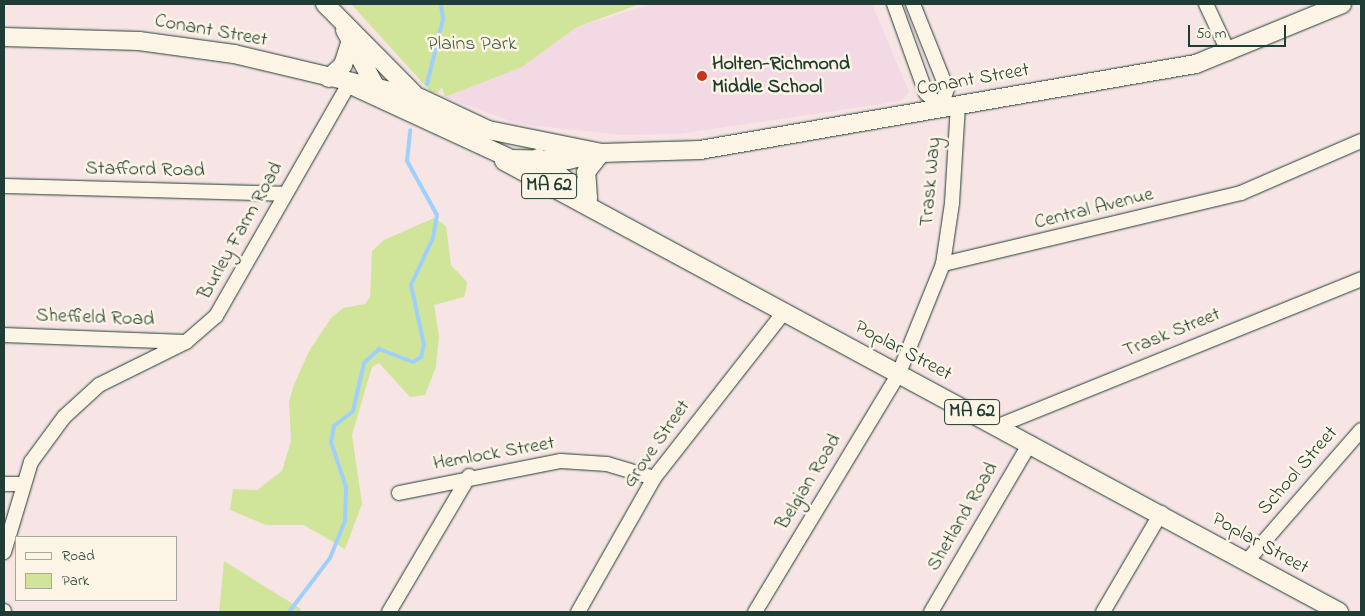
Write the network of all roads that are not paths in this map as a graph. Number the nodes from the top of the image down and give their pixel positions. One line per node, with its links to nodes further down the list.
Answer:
1 (325, 4): 7 (main road)
2 (894, 4): 13 (street)
3 (913, 4): 13 (street, Trask Way)
4 (1206, 4): 8 (street)
5 (1342, 4): 8 (main road, Conant Street)
6 (4, 36): 9 (main road, Conant Street)
7 (347, 36): 9 (main road); 11 (main road); 12 (main road)
8 (1229, 53): 13 (main road, Conant Street)
9 (329, 78): 10 (main road, Conant Street)
10 (348, 84): 11 (main road, Conant Street); 14 (main road, Conant Street); 21 (street, Burley Farm Road)
11 (375, 89): 12 (main road, Conant Street); 14 (main road)
12 (420, 98): 15 (main road, Conant Street)
13 (949, 106): 17 (main road, Conant Street); 24 (street, Trask Way)
14 (398, 109): 18 (main road, Conant Street)
15 (488, 130): 17 (main road, Conant Street); 19 (main road, Poplar Street / MA 62)
16 (1361, 141): 24 (street, Central Avenue)
17 (601, 154): 19 (main road, Conant Street); 22 (main road)
18 (495, 155): 19 (main road, Conant Street); 23 (main road, Poplar Street / MA 62)
19 (542, 160): 22 (main road, Poplar Street / MA 62)
20 (4, 186): 21 (street, Stafford Road)
21 (285, 194): 28 (street, Burley Farm Road)
22 (588, 198): 23 (main road, Poplar Street / MA 62)
23 (605, 213): 26 (main road, Poplar Street / MA 62)
24 (943, 264): 29 (street)
25 (1361, 279): 30 (street, Trask Street)
26 (785, 311): 29 (main road, Poplar Street / MA 62); 34 (street, Grove Street)
27 (4, 335): 28 (street, Sheffield Road)
28 (186, 342): 36 (street, Burley Farm Road)
29 (899, 373): 30 (main road, Poplar Street / MA 62); 43 (street, Belgian Road)
30 (998, 426): 32 (main road, Poplar Street / MA 62)
31 (1361, 430): 40 (street, School Street)
32 (1030, 443): 38 (main road, Poplar Street / MA 62); 44 (street, Shetland Road)
33 (469, 476): 34 (street, Hemlock Street); 37 (street, Hemlock Street); 41 (street)
34 (654, 478): 42 (street, Grove Street)
35 (4, 484): 36 (street)
36 (22, 484): 39 (street, Burley Farm Road)
37 (399, 492)
38 (1161, 512): 40 (main road, Poplar Street / MA 62); 45 (street)
39 (4, 552)
40 (1246, 562): 46 (main road, Poplar Street / MA 62)
41 (389, 612)
42 (578, 612)
43 (755, 612)
44 (931, 612)
45 (1103, 612)
46 (1339, 612)

